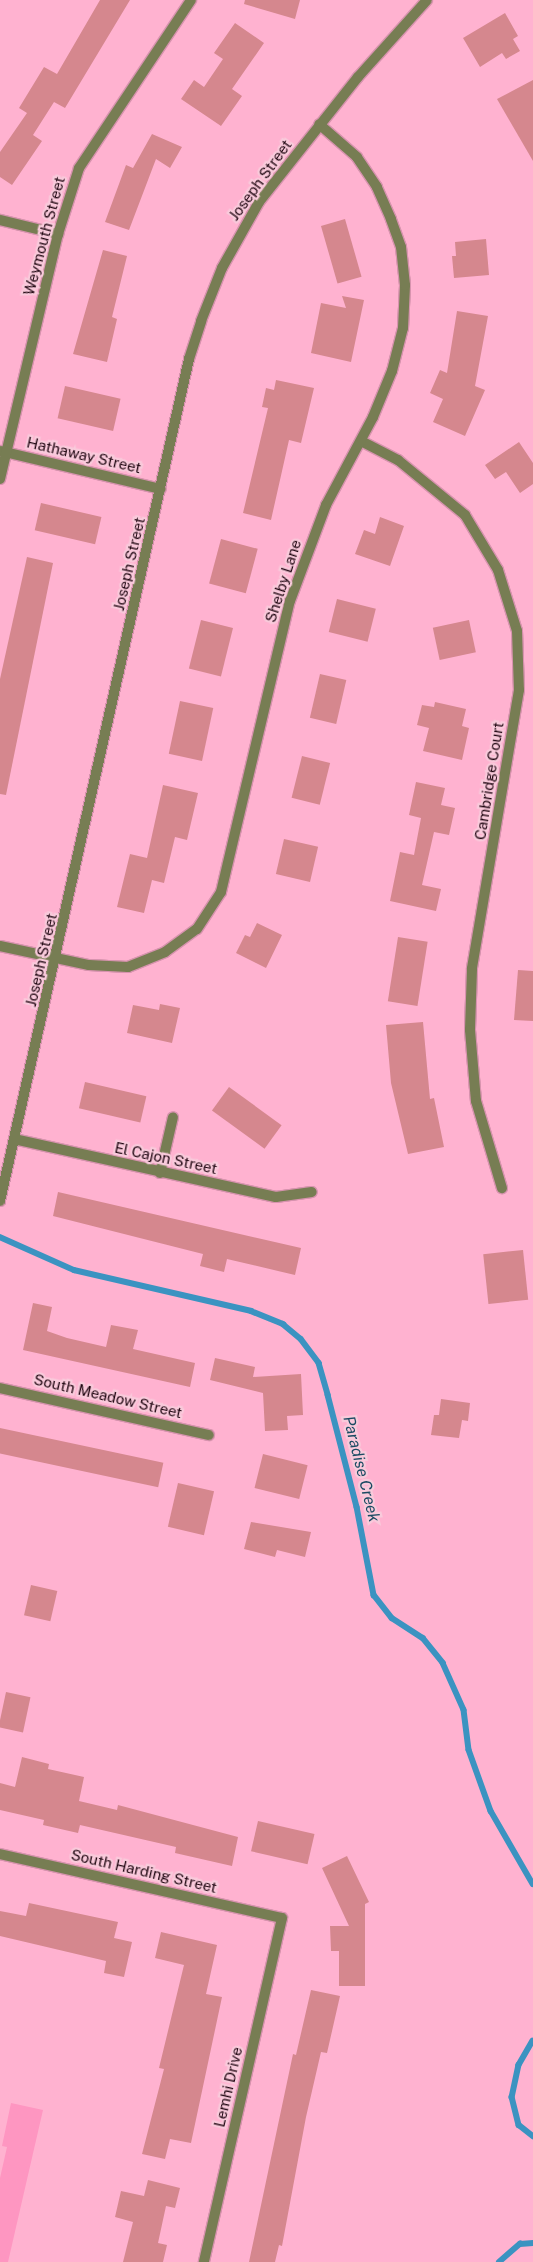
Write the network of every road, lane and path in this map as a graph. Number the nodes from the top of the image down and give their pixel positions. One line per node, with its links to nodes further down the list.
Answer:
1 (191, 0): 5 (street, Weymouth Street)
2 (427, 0): 3 (street, Joseph Street)
3 (319, 124): 6 (street, Shelby Lane); 9 (street, Joseph Street)
4 (0, 220): 5 (street)
5 (58, 234): 7 (street, Weymouth Street)
6 (361, 441): 11 (street, Shelby Lane); 15 (street, Cambridge Court)
7 (3, 452): 8 (street, Weymouth Street); 9 (street, Hathaway Street)
8 (0, 478)
9 (161, 489): 11 (street, Joseph Street)
10 (0, 946): 11 (street, Shelby Lane)
11 (57, 958): 13 (street, Joseph Street)
12 (172, 1117): 14 (street)
13 (14, 1139): 14 (street, El Cajon Street); 17 (street, Joseph Street)
14 (160, 1173): 16 (street, El Cajon Street)
15 (502, 1188)
16 (312, 1192)
17 (0, 1201)
18 (0, 1388): 19 (street, South Meadow Street)
19 (209, 1435)
20 (0, 1854): 21 (street, South Harding Street)
21 (282, 1918): 22 (street, Lemhi Drive)
22 (204, 2262)

